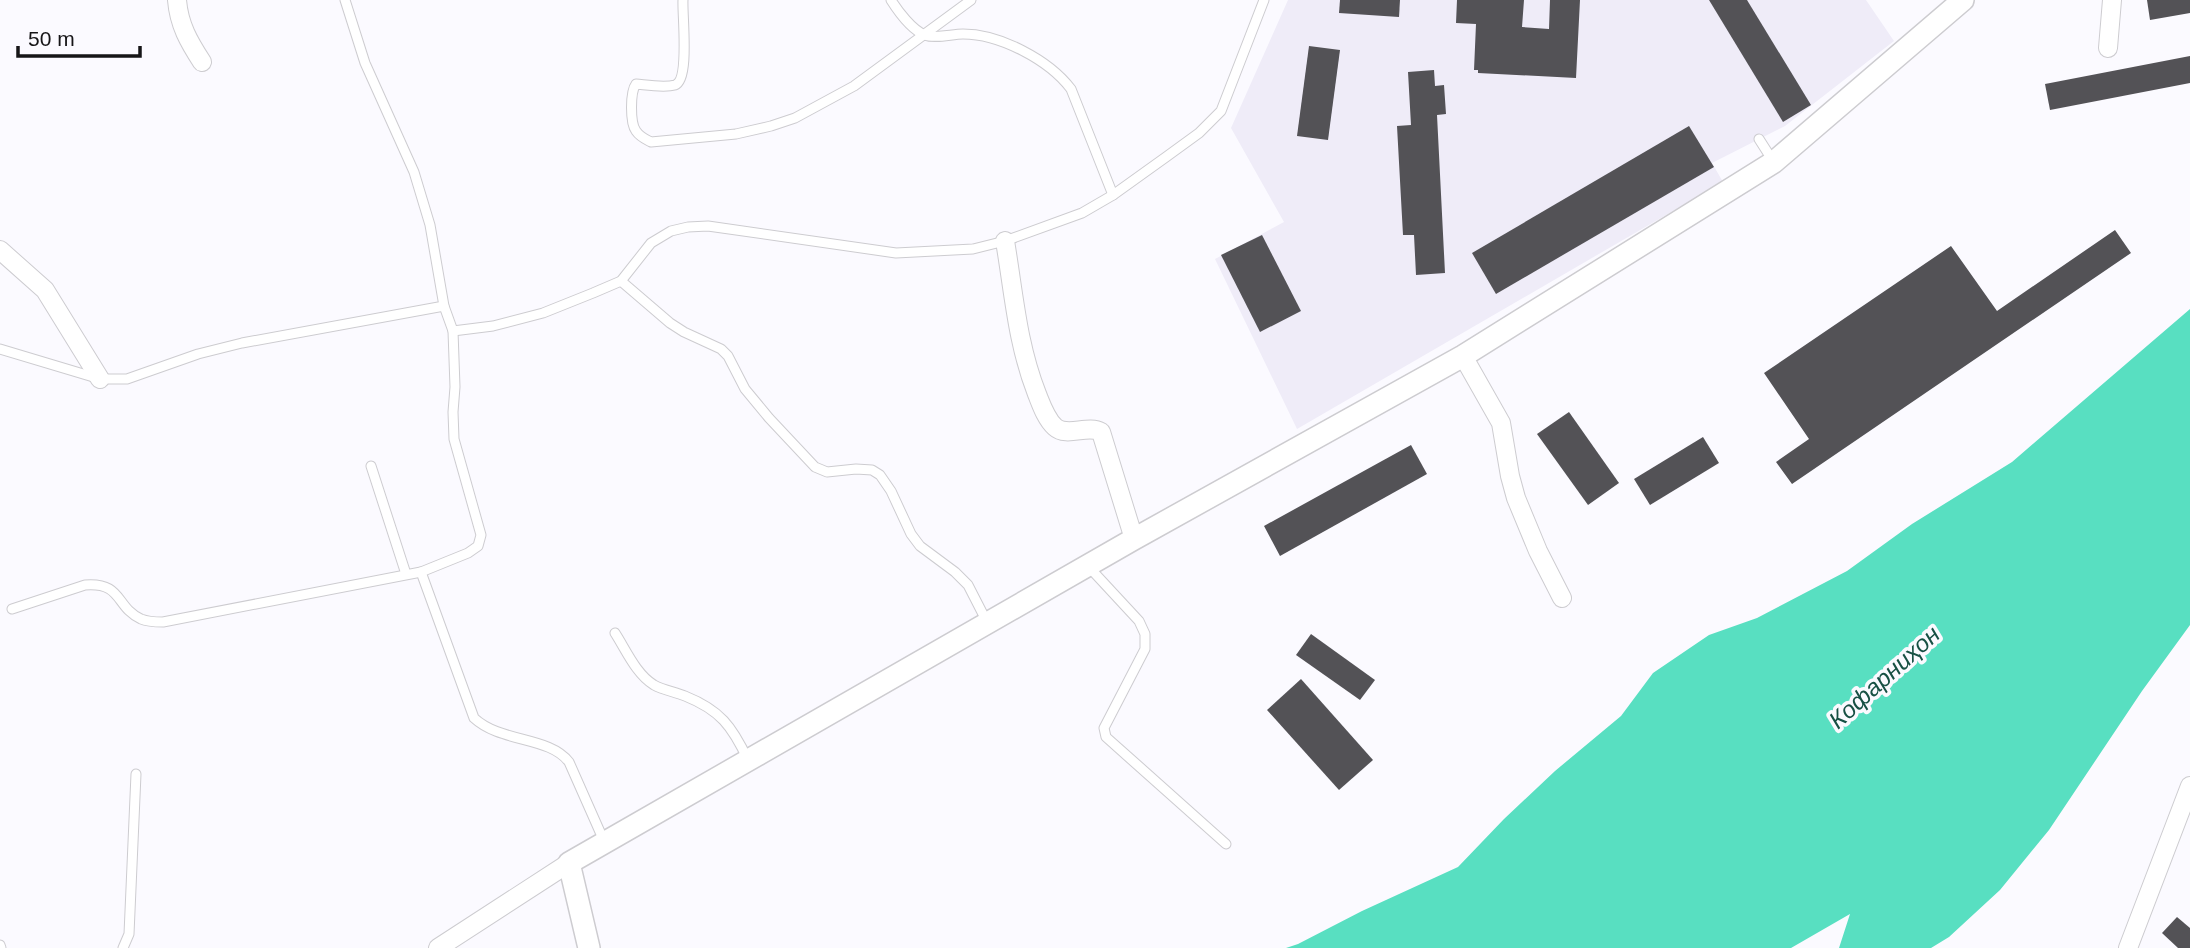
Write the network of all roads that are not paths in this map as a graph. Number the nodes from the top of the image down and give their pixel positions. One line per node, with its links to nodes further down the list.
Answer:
1 (177, 0): 11 (street)
2 (345, 0): 18 (lane)
3 (682, 0): 9 (lane)
4 (891, 0): 9 (lane)
5 (971, 0): 9 (lane)
6 (1264, 0): 14 (lane)
7 (1963, 0): 13 (street)
8 (2112, 0): 10 (street)
9 (925, 35): 14 (lane)
10 (2108, 48)
11 (202, 62)
12 (1759, 139): 13 (lane)
13 (1774, 162): 21 (street)
14 (1113, 195): 15 (lane)
15 (1005, 241): 17 (lane); 24 (street)
16 (0, 250): 22 (street)
17 (621, 281): 19 (lane); 30 (lane)
18 (444, 306): 19 (lane); 22 (lane)
19 (453, 331): 26 (lane)
20 (0, 349): 22 (lane)
21 (1462, 356): 24 (street); 28 (street)
22 (100, 379)
23 (371, 466): 27 (lane)
24 (1134, 539): 25 (street)
25 (1088, 566): 30 (street); 36 (lane)
26 (421, 572): 27 (lane); 35 (lane)
27 (406, 574): 29 (lane)
28 (1562, 598)
29 (12, 609)
30 (987, 623): 32 (street)
31 (615, 633): 32 (lane)
32 (748, 760): 35 (street)
33 (136, 774): 38 (lane)
34 (2190, 786): 41 (street)
35 (604, 843): 37 (street)
36 (1226, 844)
37 (569, 863): 39 (street); 40 (street)
38 (123, 948)
39 (438, 948)
40 (589, 948)
41 (2128, 948)

